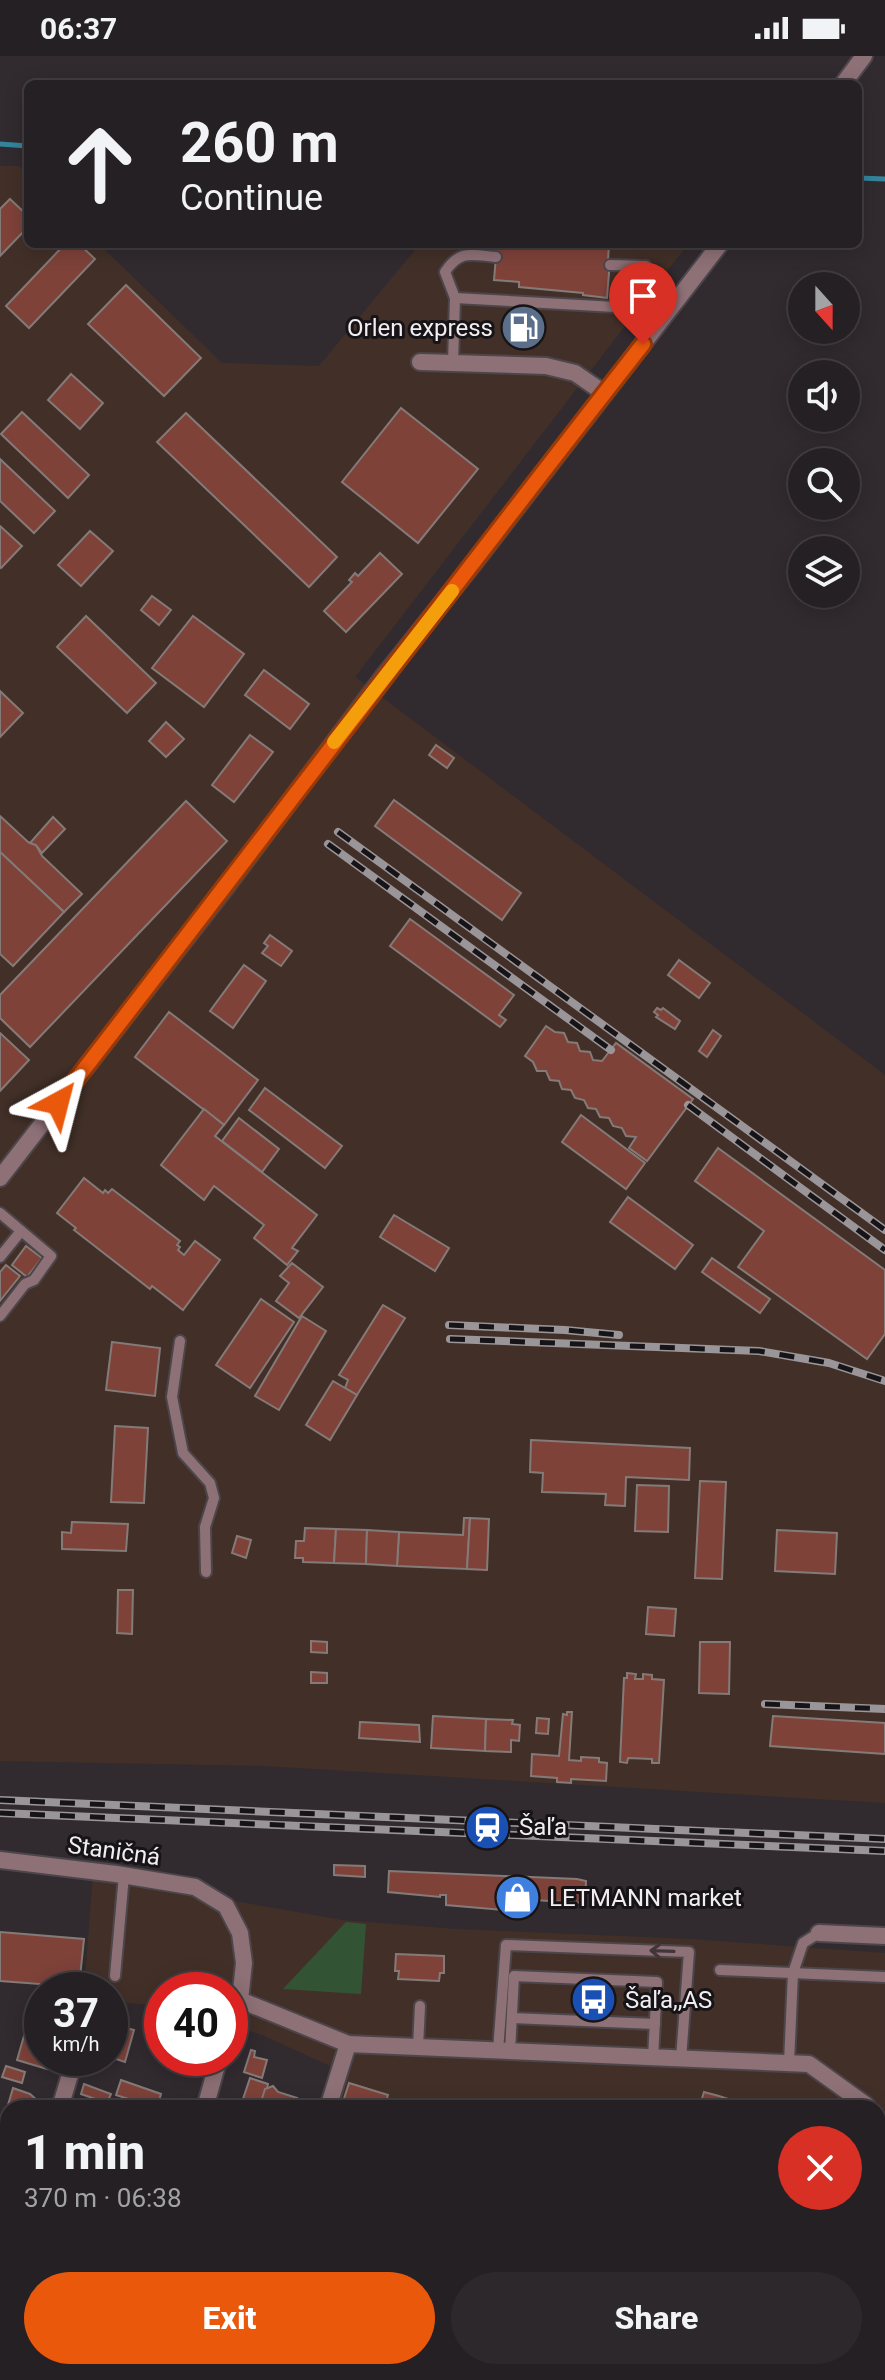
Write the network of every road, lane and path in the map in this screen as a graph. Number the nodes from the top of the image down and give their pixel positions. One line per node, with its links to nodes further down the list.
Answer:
1 (864, 56): 2 (street)
2 (846, 80)
3 (717, 248): 9 (street)
4 (496, 257): 6 (lane)
5 (610, 265): 6 (lane)
6 (455, 298): 8 (lane)
7 (420, 362): 8 (street)
8 (453, 363): 9 (street)
9 (604, 393): 10 (street)
10 (0, 1178)
11 (0, 1213): 12 (lane)
12 (21, 1231): 13 (lane); 14 (lane)
13 (0, 1257)
14 (0, 1316)
15 (180, 1341): 16 (lane)
16 (206, 1572)
17 (0, 1860): 18 (street, Staničná)
18 (124, 1875): 22 (lane); 23 (street, Staničná)
19 (819, 1933): 20 (street); 24 (lane)
20 (885, 1936)
21 (720, 1970): 24 (lane)
22 (115, 1972)
23 (243, 1972)
24 (793, 1973): 25 (lane); 35 (lane)
25 (885, 1977)
26 (248, 2003): 30 (street)
27 (420, 2006): 31 (lane)
28 (512, 2018): 29 (lane); 29 (lane); 32 (lane)
29 (655, 2024): 33 (lane)
30 (348, 2044): 31 (street); 40 (street)
31 (418, 2047): 32 (street)
32 (504, 2051): 33 (street); 34 (lane, one-way to 32)
33 (653, 2058): 34 (street)
34 (681, 2059): 35 (street)
35 (789, 2063): 41 (street)
36 (70, 2076): 38 (street)
37 (214, 2076): 39 (street)
38 (62, 2100)
39 (207, 2100)
40 (330, 2100)
41 (859, 2100)

